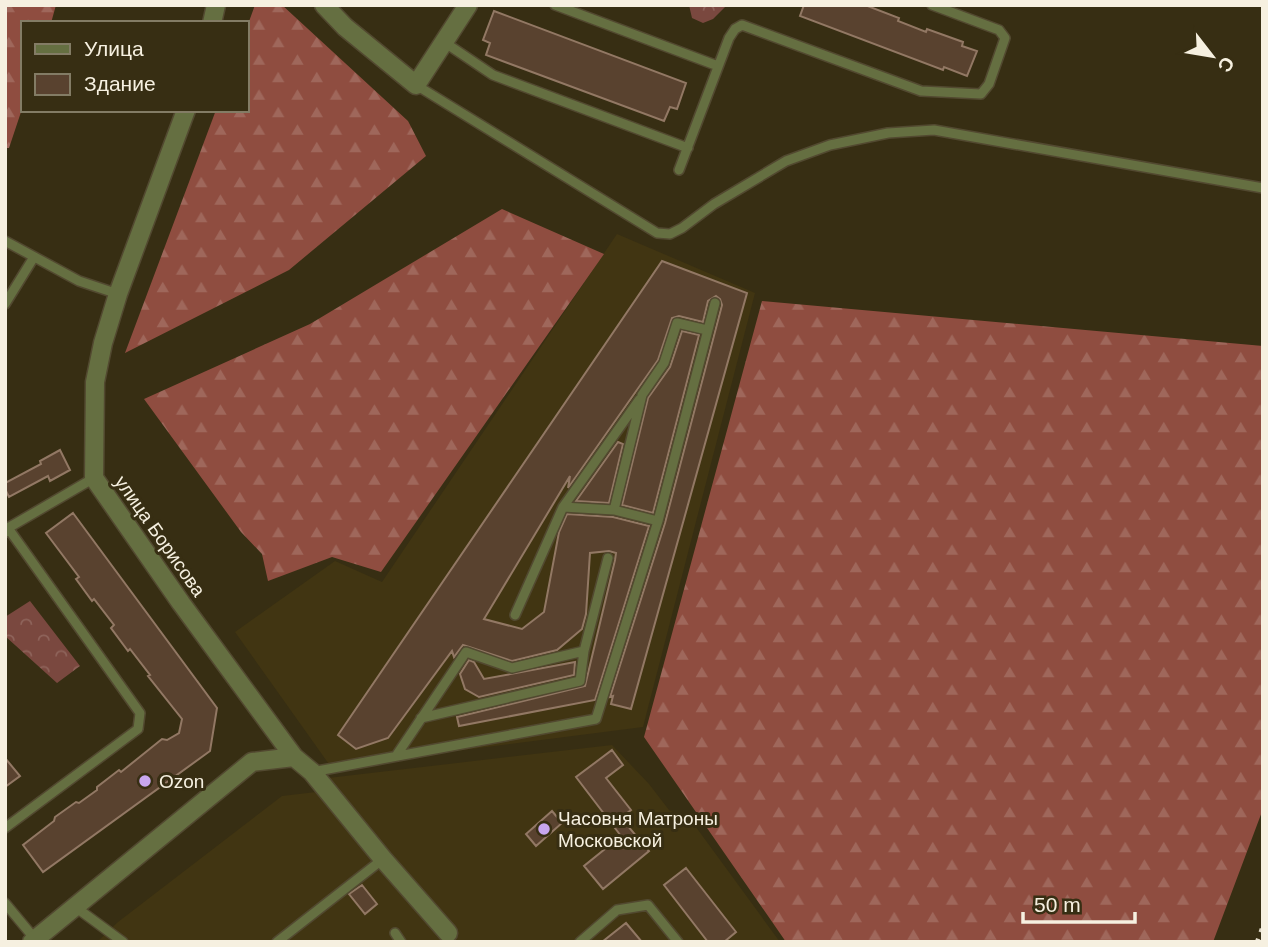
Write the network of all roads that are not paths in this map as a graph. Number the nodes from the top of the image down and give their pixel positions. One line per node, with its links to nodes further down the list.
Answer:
1 (324, 5): 7 (street)
2 (468, 5): 5 (street)
3 (555, 5): 6 (lane)
4 (932, 5): 6 (lane)
5 (444, 43): 7 (street); 9 (lane)
6 (718, 66): 9 (lane)
7 (416, 85): 11 (lane)
8 (185, 112): 14 (street, улица Борисова)
9 (688, 148): 10 (lane)
10 (679, 170)
11 (1263, 188)
12 (5, 241): 13 (lane)
13 (34, 257): 14 (lane); 16 (lane)
14 (118, 294): 19 (street, улица Борисова)
15 (715, 303): 17 (lane)
16 (5, 304)
17 (708, 330): 18 (lane); 22 (lane)
18 (642, 395): 20 (lane); 21 (lane)
19 (93, 478): 23 (lane); 29 (street, улица Борисова)
20 (563, 508): 21 (lane); 25 (lane)
21 (614, 510): 22 (lane)
22 (658, 521): 28 (lane)
23 (7, 531): 31 (lane)
24 (608, 558): 26 (lane)
25 (515, 615)
26 (584, 651): 27 (lane); 27 (lane)
27 (421, 718): 28 (lane)
28 (397, 756): 30 (lane)
29 (294, 757): 30 (street, улица Борисова); 34 (street)
30 (312, 772): 32 (street, улица Борисова)
31 (5, 828)
32 (383, 859): 35 (street, улица Борисова); 38 (lane)
33 (5, 902): 36 (lane)
34 (74, 906): 36 (street); 37 (lane)
35 (451, 937)
36 (40, 939)
37 (123, 942)
38 (277, 942)
39 (580, 942): 40 (lane)
40 (678, 942)

